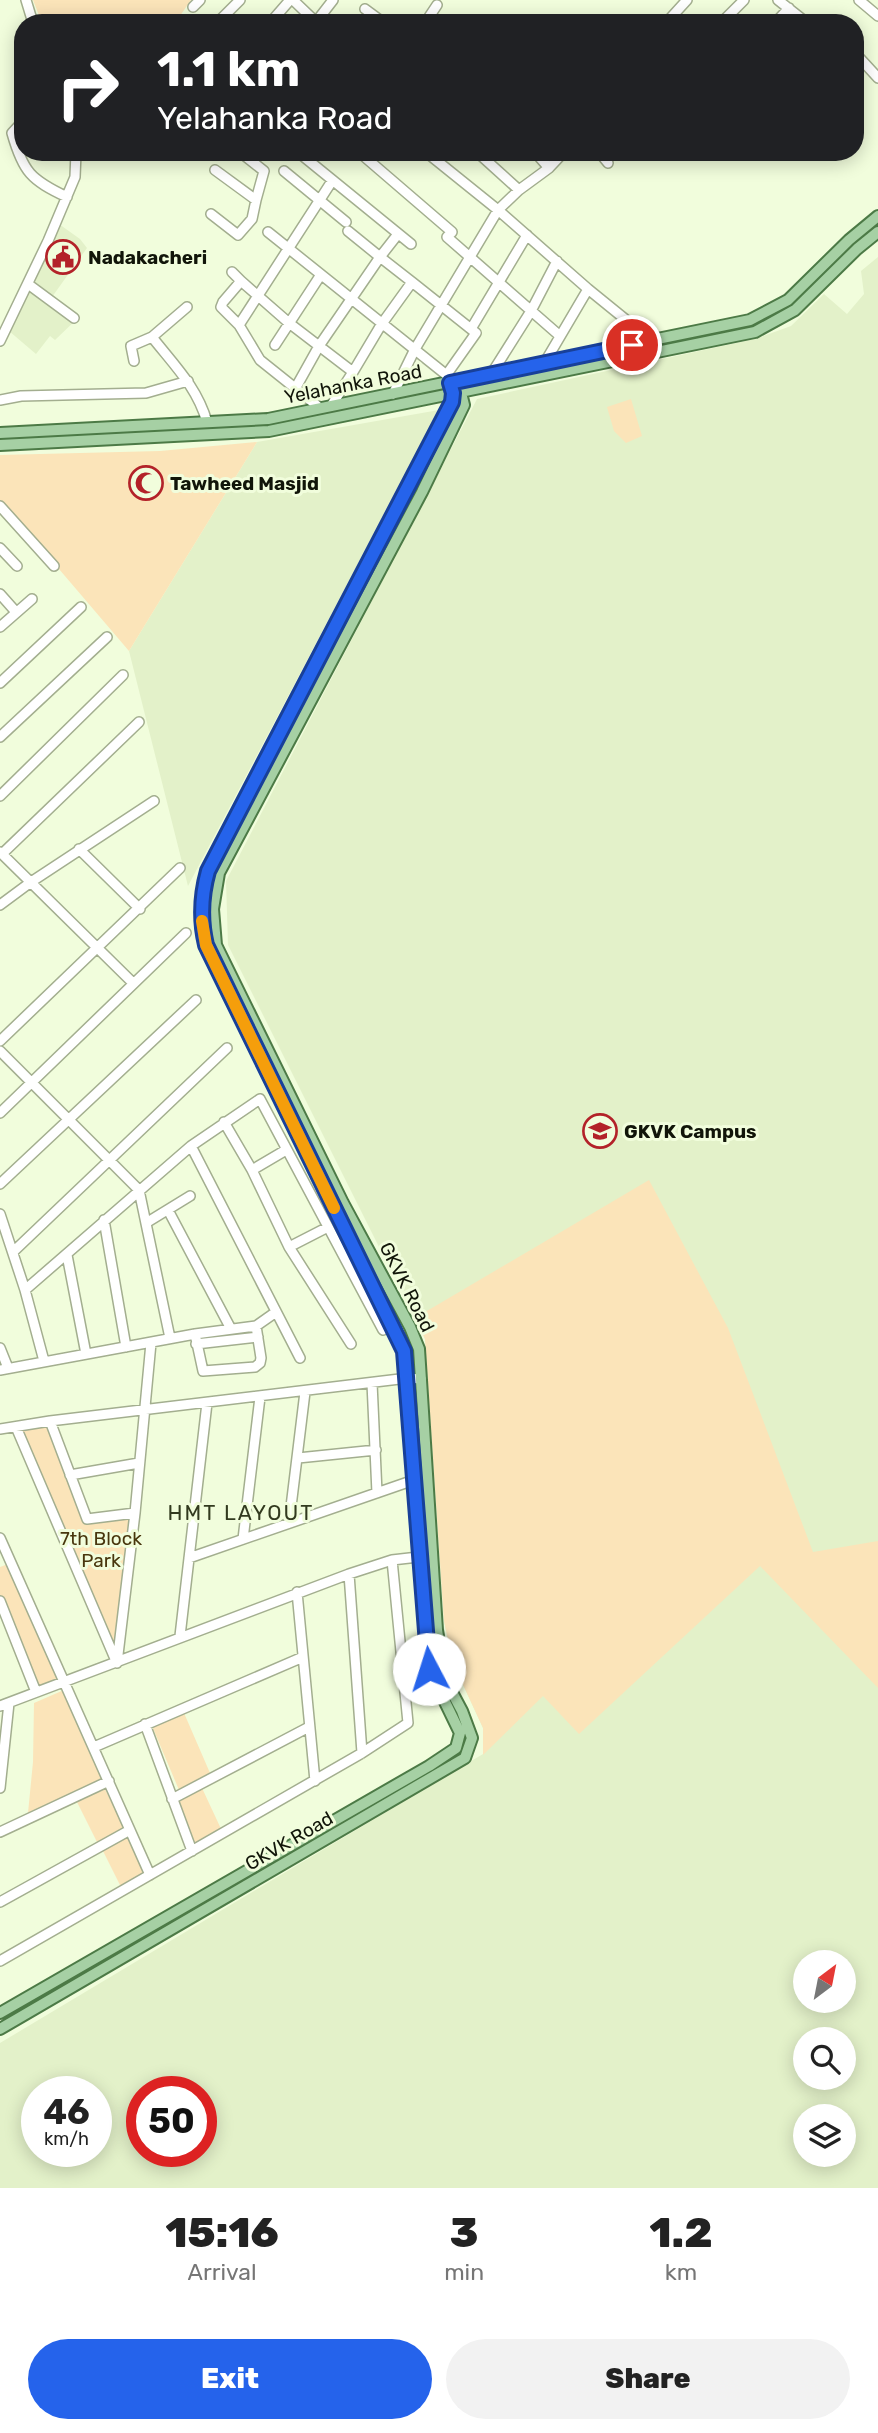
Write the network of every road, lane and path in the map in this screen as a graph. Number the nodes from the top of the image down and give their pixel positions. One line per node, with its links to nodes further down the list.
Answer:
1 (240, 0): 9 (street)
2 (291, 0): 10 (street); 11 (street)
3 (687, 0): 13 (street)
4 (744, 0): 14 (street)
5 (778, 0): 7 (street)
6 (859, 0): 17 (street)
7 (789, 8): 15 (street); 16 (street)
8 (365, 9): 12 (street)
9 (226, 14)
10 (278, 14)
11 (308, 14)
12 (372, 14)
13 (675, 14)
14 (730, 14)
15 (783, 14)
16 (796, 14)
17 (876, 14)
18 (864, 63): 19 (street)
19 (878, 78)
20 (22, 161): 34 (street)
21 (76, 161): 34 (street)
22 (251, 161): 36 (street)
23 (309, 161): 32 (street)
24 (369, 161): 47 (street)
25 (437, 161): 37 (street)
26 (487, 161): 33 (street)
27 (543, 161): 29 (street)
28 (556, 161): 29 (street)
29 (549, 168): 33 (street)
30 (215, 170): 36 (street)
31 (284, 171): 35 (street)
32 (332, 181): 35 (street); 42 (street)
33 (519, 190): 37 (street)
34 (67, 197): 53 (street)
35 (320, 199): 45 (street); 46 (street)
36 (256, 200): 38 (street)
37 (498, 210): 43 (street); 47 (street)
38 (211, 214)
39 (878, 216): 69 (main road, Yelahanka Road)
40 (268, 232): 45 (street)
41 (878, 232): 78 (main road, Yelahanka Road)
42 (398, 234): 44 (street); 46 (street)
43 (527, 235): 48 (street); 54 (street)
44 (411, 244)
45 (288, 247): 50 (street); 56 (street)
46 (380, 257): 52 (street); 57 (street)
47 (469, 258): 54 (street); 58 (street)
48 (557, 261): 55 (street); 60 (street)
49 (232, 272): 51 (street)
50 (320, 276): 57 (street); 62 (street)
51 (241, 281): 56 (street); 64 (street)
52 (412, 282): 58 (street); 63 (street)
53 (28, 284): 61 (street); 68 (street)
54 (499, 285): 60 (street); 65 (street)
55 (588, 289): 66 (street); 69 (street)
56 (257, 296): 62 (street); 64 (street)
57 (350, 298): 63 (street); 71 (street)
58 (441, 305): 65 (street); 72 (street)
59 (187, 307): 67 (street)
60 (531, 311): 66 (street); 76 (street)
61 (74, 318)
62 (289, 323): 70 (street); 71 (street)
63 (381, 324): 72 (street); 75 (street)
64 (239, 326): 79 (street)
65 (471, 329): 78 (street)
66 (560, 336): 74 (street)
67 (152, 337): 73 (street); 77 (street)
68 (0, 341)
69 (652, 341): 74 (main road, Yelahanka Road)
70 (275, 345)
71 (319, 346): 75 (street); 79 (street)
72 (415, 349): 78 (street); 80 (street)
73 (134, 361)
74 (545, 362): 76 (main road, Yelahanka Road)
75 (353, 372): 82 (street)
76 (492, 373): 78 (main road, Yelahanka Road)
77 (188, 381): 81 (street); 83 (street)
78 (453, 383): 80 (main road, Yelahanka Road); 85 (main road, Yelahanka Road); 150 (main road, GKVK Road); 151 (main road, GKVK Road)
79 (295, 389): 82 (street)
80 (393, 394): 82 (main road, Yelahanka Road)
81 (0, 400)
82 (326, 407): 83 (main road, Yelahanka Road)
83 (206, 422): 84 (main road, Yelahanka Road)
84 (0, 433)
85 (0, 445)
86 (0, 506): 89 (street)
87 (0, 548): 88 (street)
88 (17, 566)
89 (54, 566)
90 (0, 594): 93 (street)
91 (32, 599): 93 (street)
92 (81, 607): 97 (street)
93 (16, 612): 94 (street)
94 (0, 626)
95 (107, 637): 99 (street)
96 (123, 675): 100 (street)
97 (0, 683)
98 (139, 722): 103 (street)
99 (0, 737)
100 (0, 796)
101 (154, 801): 102 (street)
102 (79, 849): 105 (street); 107 (street)
103 (1, 853): 105 (street)
104 (180, 868): 107 (street)
105 (31, 882): 106 (street); 109 (street)
106 (0, 905)
107 (140, 909): 109 (street)
108 (186, 933): 110 (street)
109 (99, 948): 110 (street); 112 (street)
110 (133, 983): 115 (street)
111 (197, 1000): 117 (street)
112 (0, 1041)
113 (227, 1048): 121 (street)
114 (0, 1051): 115 (street)
115 (31, 1083): 116 (street); 117 (street)
116 (0, 1113)
117 (68, 1119): 121 (street); 123 (street)
118 (224, 1122): 119 (street); 120 (street); 122 (street)
119 (191, 1146): 124 (street); 135 (street)
120 (286, 1150): 122 (street); 130 (street)
121 (108, 1160): 124 (street); 132 (street)
122 (252, 1170): 131 (street)
123 (0, 1184)
124 (139, 1190): 128 (street); 129 (street)
125 (190, 1196): 126 (street)
126 (168, 1210): 129 (street); 137 (street)
127 (0, 1214): 132 (street)
128 (104, 1220): 133 (street); 144 (street)
129 (146, 1223): 140 (street)
130 (328, 1227): 131 (street); 138 (street)
131 (289, 1247): 143 (street)
132 (13, 1252): 134 (street)
133 (67, 1255): 134 (street); 146 (street)
134 (25, 1290): 148 (street)
135 (276, 1312): 136 (street); 147 (street)
136 (256, 1326): 137 (street); 139 (street)
137 (231, 1329): 141 (street)
138 (383, 1330)
139 (258, 1337): 141 (street); 141 (street)
140 (170, 1338): 141 (street); 142 (street)
141 (195, 1339)
142 (150, 1343): 144 (street); 156 (street)
143 (351, 1345)
144 (126, 1347): 146 (street)
145 (0, 1348): 149 (street)
146 (86, 1354): 148 (street)
147 (300, 1358)
148 (44, 1361): 149 (street)
149 (4, 1369)
150 (408, 1378): 151 (street); 152 (street); 164 (main road, GKVK Road)
151 (421, 1379): 170 (main road, GKVK Road)
152 (372, 1383): 153 (street); 160 (street)
153 (305, 1392): 154 (street); 161 (street)
154 (260, 1397): 155 (street); 169 (street)
155 (207, 1403): 156 (street); 171 (street)
156 (145, 1410): 157 (street); 162 (street)
157 (50, 1421): 158 (street); 163 (street)
158 (16, 1427): 159 (street); 182 (street)
159 (0, 1429)
160 (376, 1450): 161 (street); 165 (street)
161 (298, 1458): 167 (street)
162 (139, 1463): 163 (street); 166 (street)
163 (70, 1475): 166 (street)
164 (414, 1480): 165 (street); 170 (main road, GKVK Road)
165 (377, 1493): 167 (street)
166 (135, 1513): 182 (street)
167 (289, 1523): 169 (street)
168 (0, 1538): 172 (street)
169 (243, 1539): 171 (street)
170 (426, 1556): 173 (street); 178 (main road, GKVK Road)
171 (189, 1558): 180 (street)
172 (11, 1560): 174 (street); 183 (street)
173 (392, 1560): 175 (street); 189 (street)
174 (0, 1564)
175 (349, 1574): 176 (street); 189 (street)
176 (297, 1592): 180 (street); 181 (street)
177 (0, 1601): 179 (street)
178 (430, 1604): 200 (main road, GKVK Road); 201 (main road, GKVK Road)
179 (2, 1613): 184 (street)
180 (180, 1636): 182 (street)
181 (303, 1657): 186 (street); 187 (street)
182 (117, 1663): 183 (street)
183 (64, 1681): 184 (street); 188 (street)
184 (36, 1692): 185 (street)
185 (4, 1704): 192 (street)
186 (145, 1724): 188 (street); 193 (street)
187 (309, 1727): 191 (street); 193 (street)
188 (93, 1747): 190 (street)
189 (362, 1753): 191 (street)
190 (109, 1781): 194 (street); 195 (street)
191 (315, 1781): 196 (street)
192 (0, 1788)
193 (172, 1799): 196 (street)
194 (130, 1830): 197 (street); 198 (street)
195 (0, 1832)
196 (192, 1851): 197 (street)
197 (150, 1875): 199 (street)
198 (0, 1902)
199 (0, 1961)
200 (4, 2011): 201 (main road)
201 (13, 2021): 202 (main road, GKVK Road)
202 (0, 2029)

